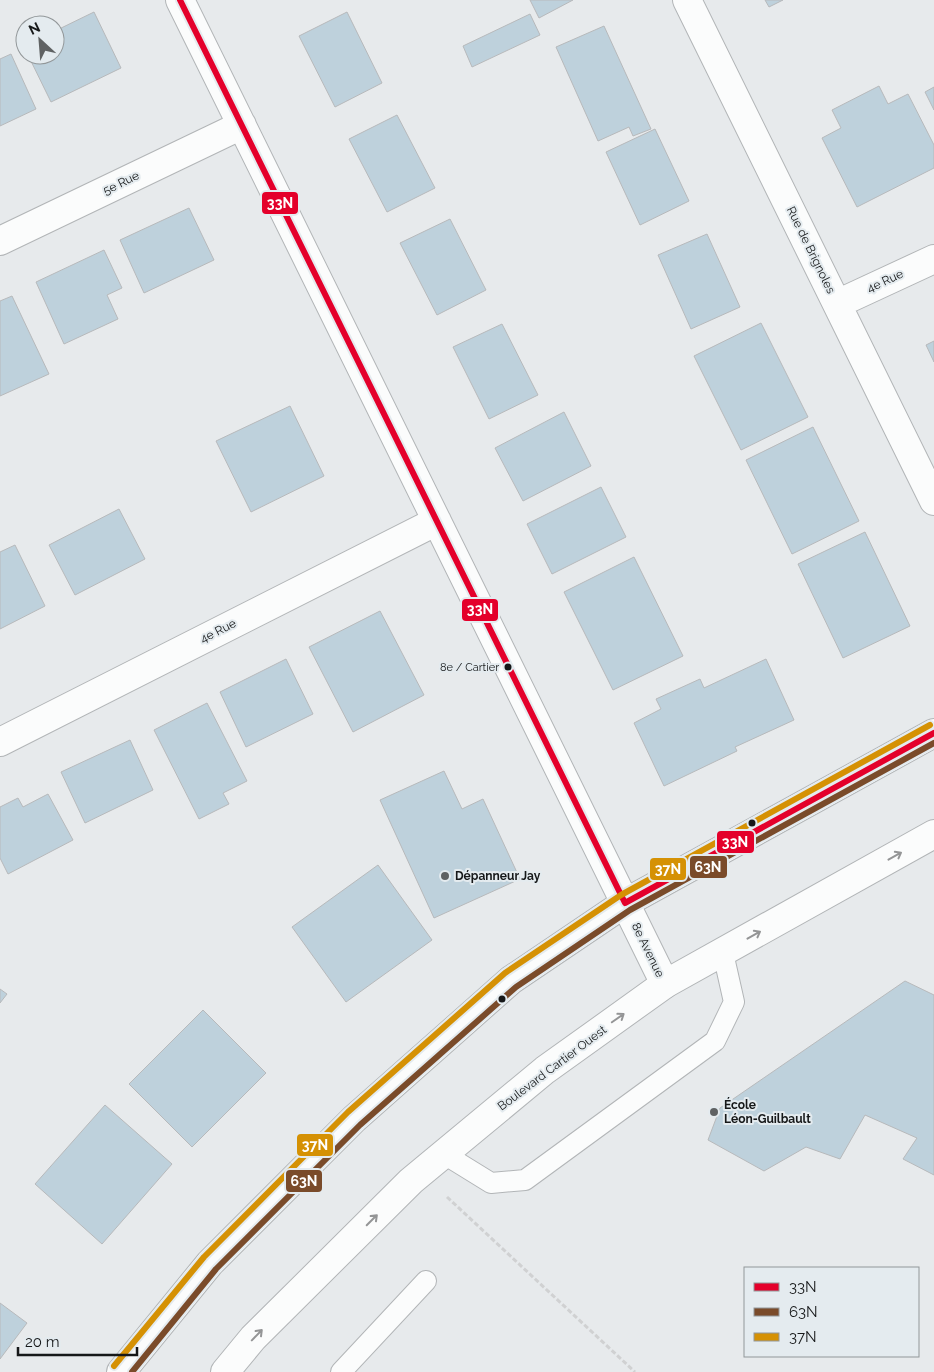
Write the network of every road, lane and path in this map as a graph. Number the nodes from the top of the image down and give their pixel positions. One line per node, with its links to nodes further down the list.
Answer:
1 (180, 0): 3 (street, 8e Avenue)
2 (687, 0): 6 (street, Rue de Brignoles)
3 (242, 124): 4 (street, 5e Rue); 8 (street, 8e Avenue)
4 (0, 241)
5 (934, 259): 6 (street, 4e Rue)
6 (837, 304): 7 (street, Rue de Brignoles)
7 (934, 501)
8 (437, 521): 10 (street, 4e Rue); 12 (street, 8e Avenue)
9 (934, 733): 12 (street)
10 (0, 742)
11 (934, 834): 13 (street, Boulevard Cartier Ouest, one-way to 11)
12 (625, 903): 14 (street, 8e Avenue); 18 (street)
13 (723, 953): 14 (street, Boulevard Cartier Ouest); 15 (lane)
14 (665, 984): 15 (street, Boulevard Cartier Ouest, one-way to 14)
15 (444, 1154): 16 (street, Boulevard Cartier Ouest)
16 (421, 1172): 19 (street, Boulevard Cartier Ouest, one-way to 16); 21 (path)
17 (426, 1280): 20 (lane)
18 (121, 1372)
19 (225, 1372)
20 (342, 1372)
21 (635, 1372)

